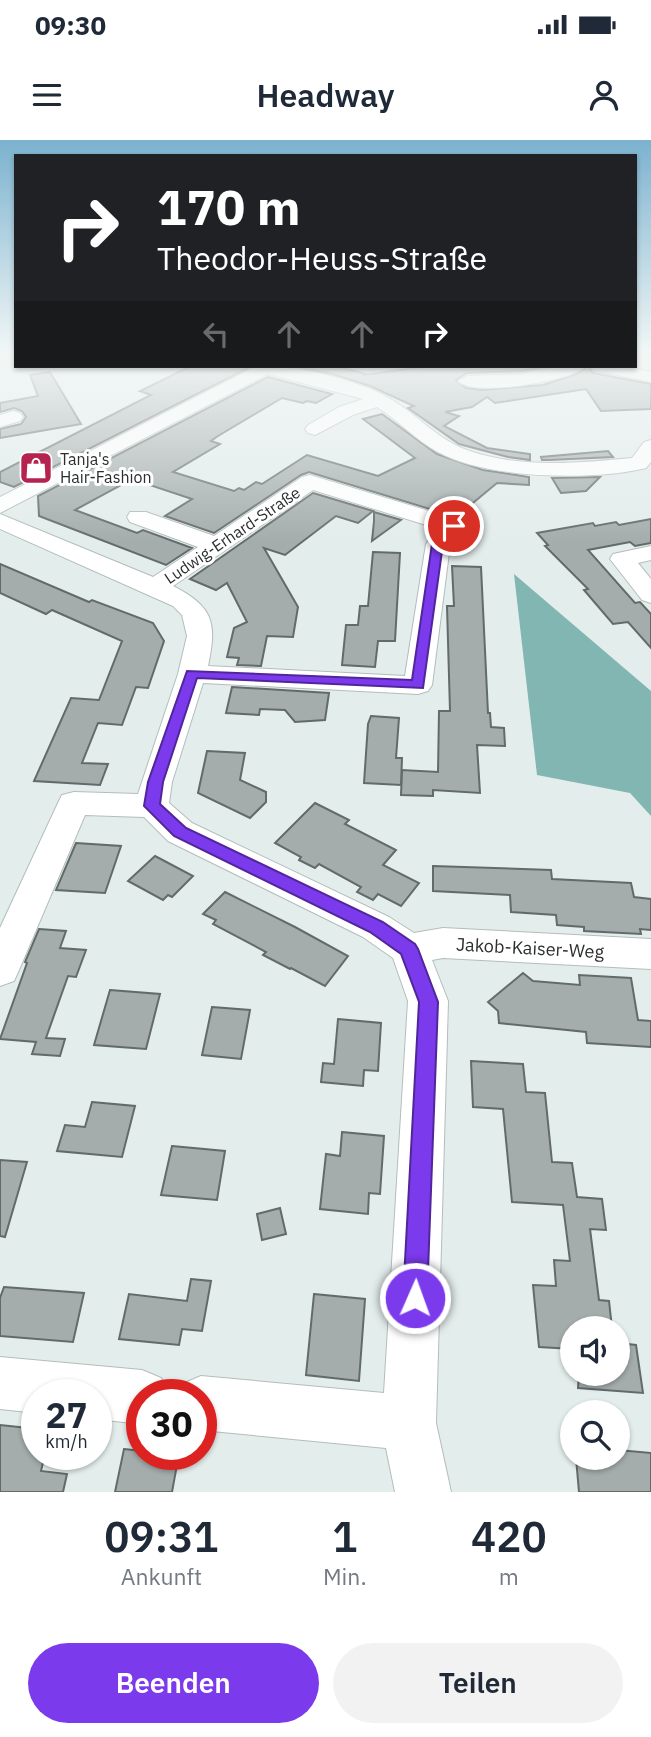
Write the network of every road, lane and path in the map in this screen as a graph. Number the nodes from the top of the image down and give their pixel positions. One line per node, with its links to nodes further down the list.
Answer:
1 (175, 415): 6 (street)
2 (339, 415): 4 (street)
3 (399, 415): 5 (street)
4 (314, 429)
5 (651, 446)
6 (0, 506)
7 (138, 517): 9 (street)
8 (0, 521): 11 (street)
9 (216, 545): 11 (street, Ludwig-Erhard-Straße); 13 (street, Ludwig-Erhard-Straße)
10 (651, 553): 12 (street)
11 (155, 587): 13 (street)
12 (651, 595)
13 (192, 674): 14 (street)
14 (152, 806): 15 (street); 17 (street)
15 (408, 949): 16 (street, Jakob-Kaiser-Weg); 21 (street)
16 (651, 954)
17 (0, 970)
18 (0, 1383): 19 (street)
19 (126, 1395)
20 (217, 1405): 21 (street)
21 (409, 1423): 22 (street)
22 (423, 1492)

